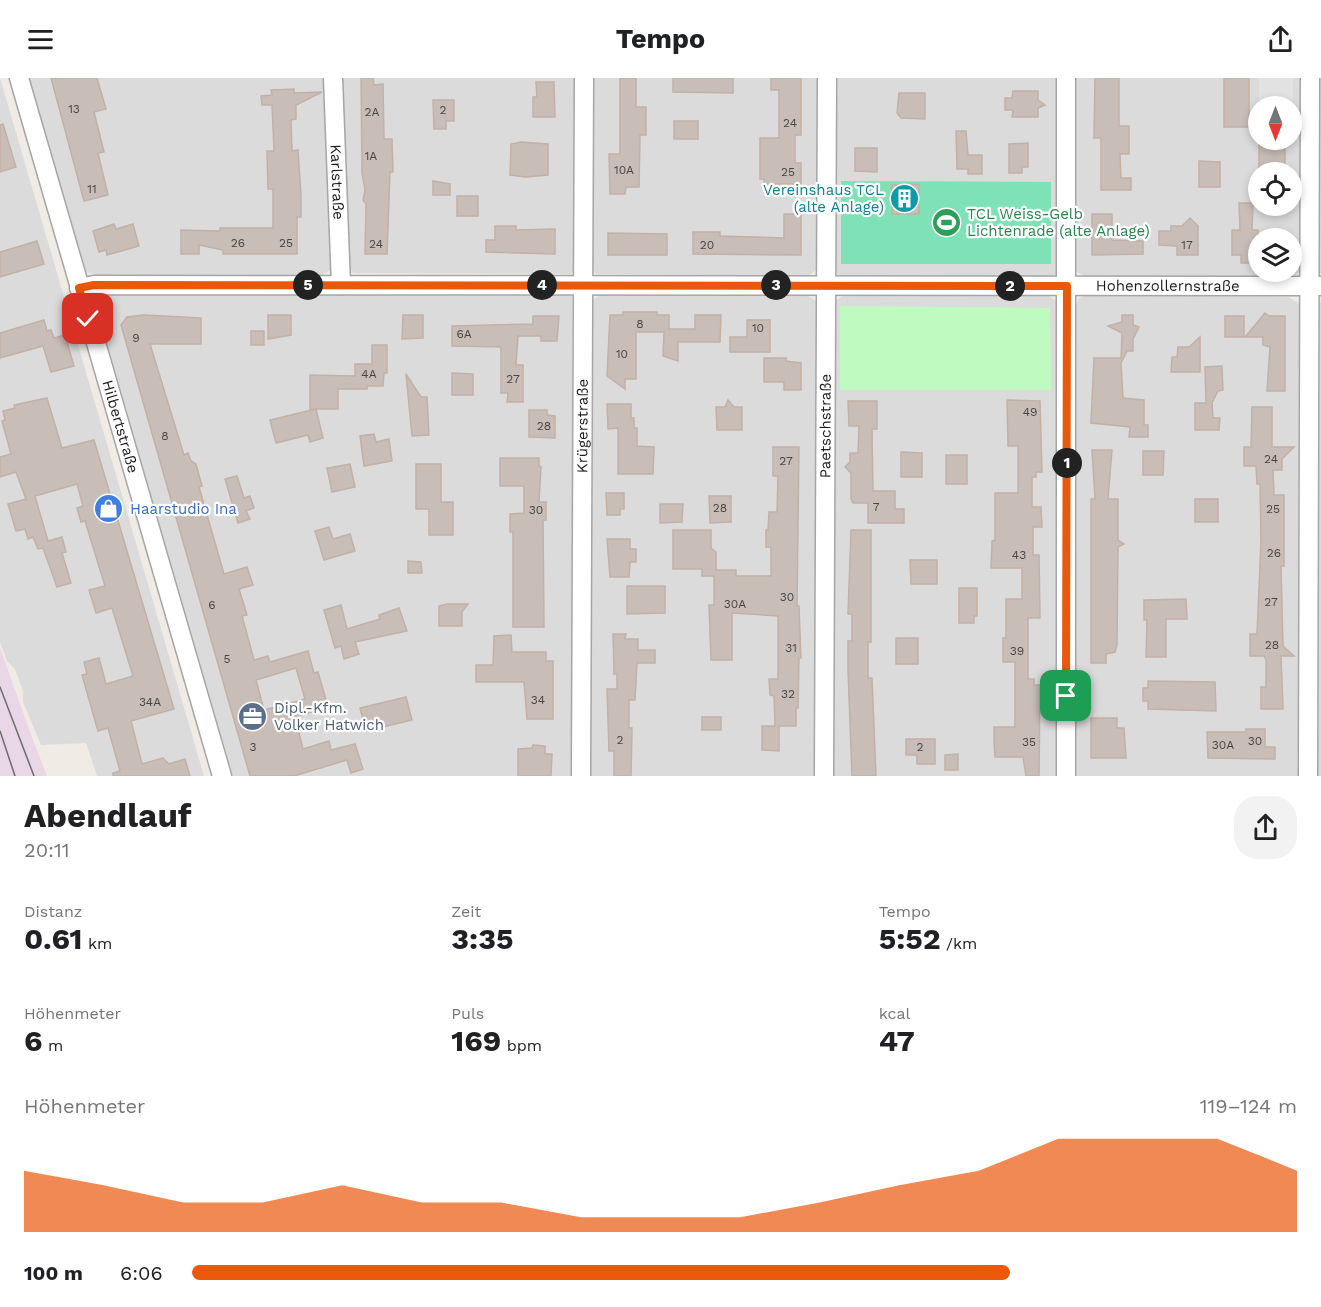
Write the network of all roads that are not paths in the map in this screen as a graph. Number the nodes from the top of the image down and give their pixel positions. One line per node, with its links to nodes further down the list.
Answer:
1 (19, 78): 12 (street, Hilbertstraße)
2 (333, 78): 7 (street, Karlstraße)
3 (584, 78): 8 (street, Krügerstraße)
4 (827, 78): 9 (street, Paetschstraße)
5 (1066, 78): 10 (street)
6 (1310, 78): 11 (street)
7 (341, 285): 8 (street, Hohenzollernstraße); 12 (street, Hohenzollernstraße)
8 (583, 285): 9 (street, Hohenzollernstraße); 14 (street, Krügerstraße)
9 (826, 285): 10 (street, Hohenzollernstraße); 15 (street, Paetschstraße)
10 (1067, 286): 11 (street, Hohenzollernstraße); 16 (street)
11 (1315, 286): 17 (street)
12 (79, 288): 13 (street, Hilbertstraße)
13 (222, 776)
14 (581, 776)
15 (824, 776)
16 (1066, 776)
17 (1308, 776)

